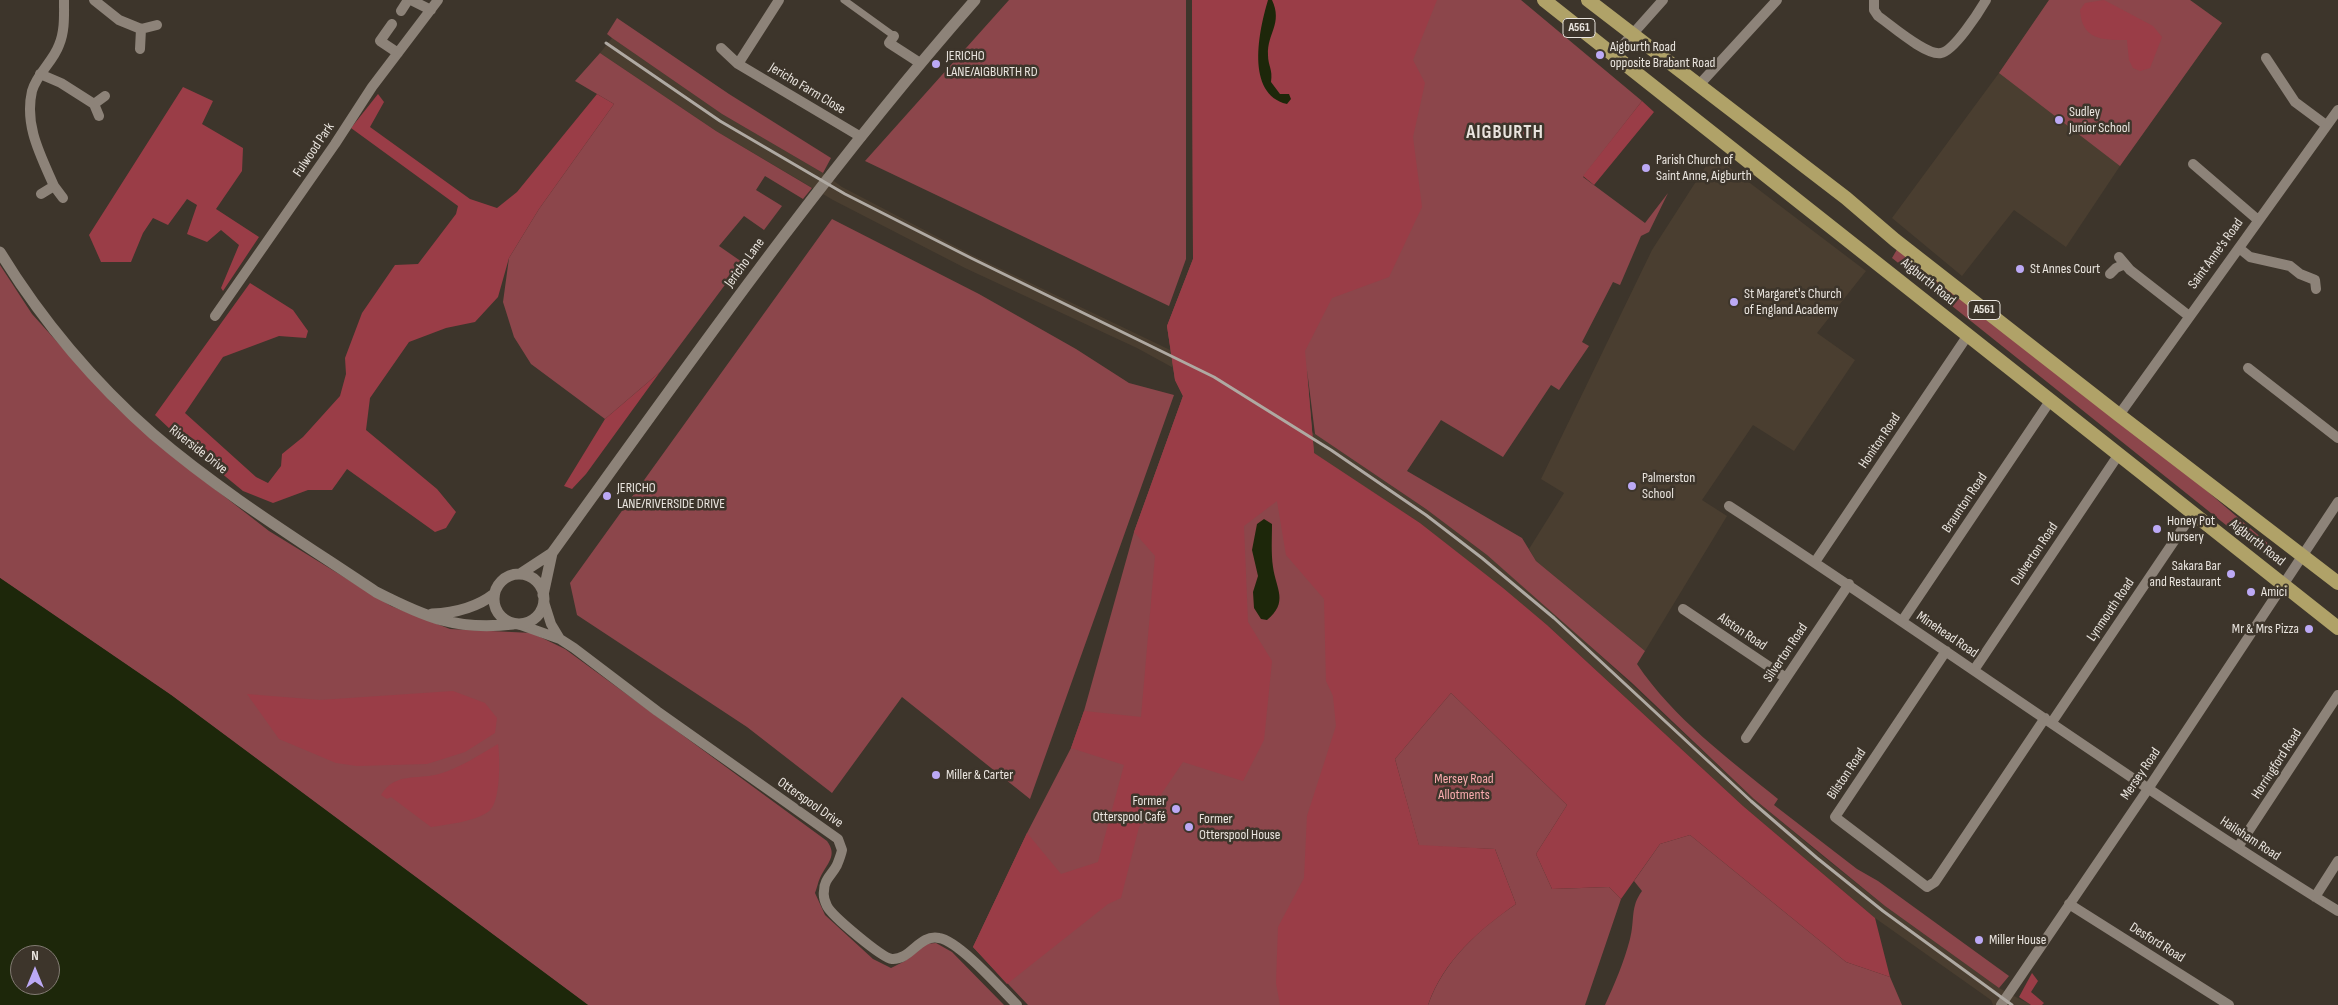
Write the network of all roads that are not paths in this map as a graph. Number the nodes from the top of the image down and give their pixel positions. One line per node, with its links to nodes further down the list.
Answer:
1 (64, 0): 28 (street)
2 (94, 0): 18 (street)
3 (410, 0): 14 (street); 15 (street)
4 (438, 0): 14 (street, Fulwood Park)
5 (779, 0): 27 (street)
6 (844, 0): 20 (street)
7 (975, 0): 26 (street, Jericho Lane)
8 (1544, 0): 24 (highway, Aigburth Road / A561)
9 (1588, 0): 19 (highway, Aigburth Road / A561)
10 (1663, 0): 19 (street)
11 (1777, 0): 29 (street)
12 (1874, 0): 13 (street)
13 (1986, 0)
14 (431, 10): 23 (street, Fulwood Park)
15 (400, 11)
16 (392, 24): 23 (street)
17 (157, 25): 18 (street)
18 (141, 29): 22 (street)
19 (1633, 33): 24 (street); 29 (highway, Aigburth Road / A561)
20 (888, 43): 26 (street)
21 (721, 48): 27 (street, Jericho Farm Close)
22 (140, 49)
23 (398, 53): 45 (street, Fulwood Park)
24 (1613, 56): 47 (highway, Aigburth Road / A561)
25 (2266, 58): 34 (street)
26 (920, 63): 35 (street, Jericho Lane)
27 (738, 64): 35 (street, Jericho Farm Close)
28 (40, 74): 31 (street); 37 (street)
29 (1699, 85): 50 (highway, Aigburth Road / A561)
30 (105, 96): 31 (street)
31 (94, 104): 33 (street)
32 (2338, 110): 34 (street, Saint Anne's Road)
33 (99, 116)
34 (2326, 125): 40 (street, Saint Anne's Road)
35 (861, 137): 56 (street, Jericho Lane)
36 (2193, 164): 40 (street)
37 (54, 186): 38 (street); 39 (street)
38 (41, 194)
39 (63, 198)
40 (2258, 220): 41 (street, Saint Anne's Road)
41 (2239, 248): 44 (street); 46 (street, Saint Anne's Road)
42 (0, 252): 66 (street, Riverside Drive)
43 (2110, 274): 46 (street)
44 (2316, 289)
45 (215, 316)
46 (2189, 316): 50 (street, Saint Anne's Road)
47 (1968, 335): 49 (highway, Aigburth Road / A561); 58 (street, Honiton Road)
48 (2248, 368): 51 (street)
49 (2050, 401): 52 (highway, Aigburth Road / A561); 67 (street, Braunton Road)
50 (2119, 415): 57 (highway, Aigburth Road / A561)
51 (2338, 438)
52 (2119, 454): 55 (highway, Aigburth Road / A561); 72 (street, Dulverton Road)
53 (2338, 502): 57 (street, Mersey Road)
54 (1729, 506): 58 (street, Minehead Road)
55 (2193, 513): 60 (highway, Aigburth Road / A561); 75 (street, Lynmouth Road)
56 (552, 553): 59 (street, Jericho Lane); 64 (street, Jericho Lane)
57 (2302, 556): 60 (street, Mersey Road); 61 (highway, Aigburth Road / A561)
58 (1815, 562): 62 (street, Minehead Road)
59 (520, 574): 63 (street); 64 (street)
60 (2282, 583): 69 (highway, Aigburth Road / A561); 77 (street, Mersey Road)
61 (2338, 583)
62 (1849, 584): 67 (street, Minehead Road); 73 (street, Silverton Road)
63 (494, 594): 66 (street, Riverside Drive); 68 (street)
64 (544, 598): 68 (street); 70 (street, Otterspool Drive)
65 (1683, 609): 73 (street, Alston Road)
66 (428, 614): 68 (street, Riverside Drive)
67 (1902, 621): 71 (street, Minehead Road)
68 (516, 624): 70 (street, Otterspool Drive)
69 (2338, 628)
70 (560, 639): 84 (street, Otterspool Drive)
71 (1946, 652): 72 (street, Minehead Road); 80 (street, Bilston Road)
72 (1974, 670): 75 (street, Minehead Road)
73 (1786, 678): 76 (street, Silverton Road)
74 (2338, 695): 78 (street, Horringford Road)
75 (2049, 720): 77 (street, Minehead Road); 80 (street, Lynmouth Road)
76 (1746, 738)
77 (2148, 789): 78 (street, Hailsham Road); 82 (street, Mersey Road)
78 (2238, 847): 81 (street, Hailsham Road)
79 (2338, 861): 81 (street)
80 (1927, 887)
81 (2315, 897): 83 (street, Hailsham Road)
82 (2069, 904): 85 (street, Mersey Road); 86 (street, Desford Road)
83 (2338, 911)
84 (1017, 1005)
85 (2001, 1005)
86 (2229, 1005)

